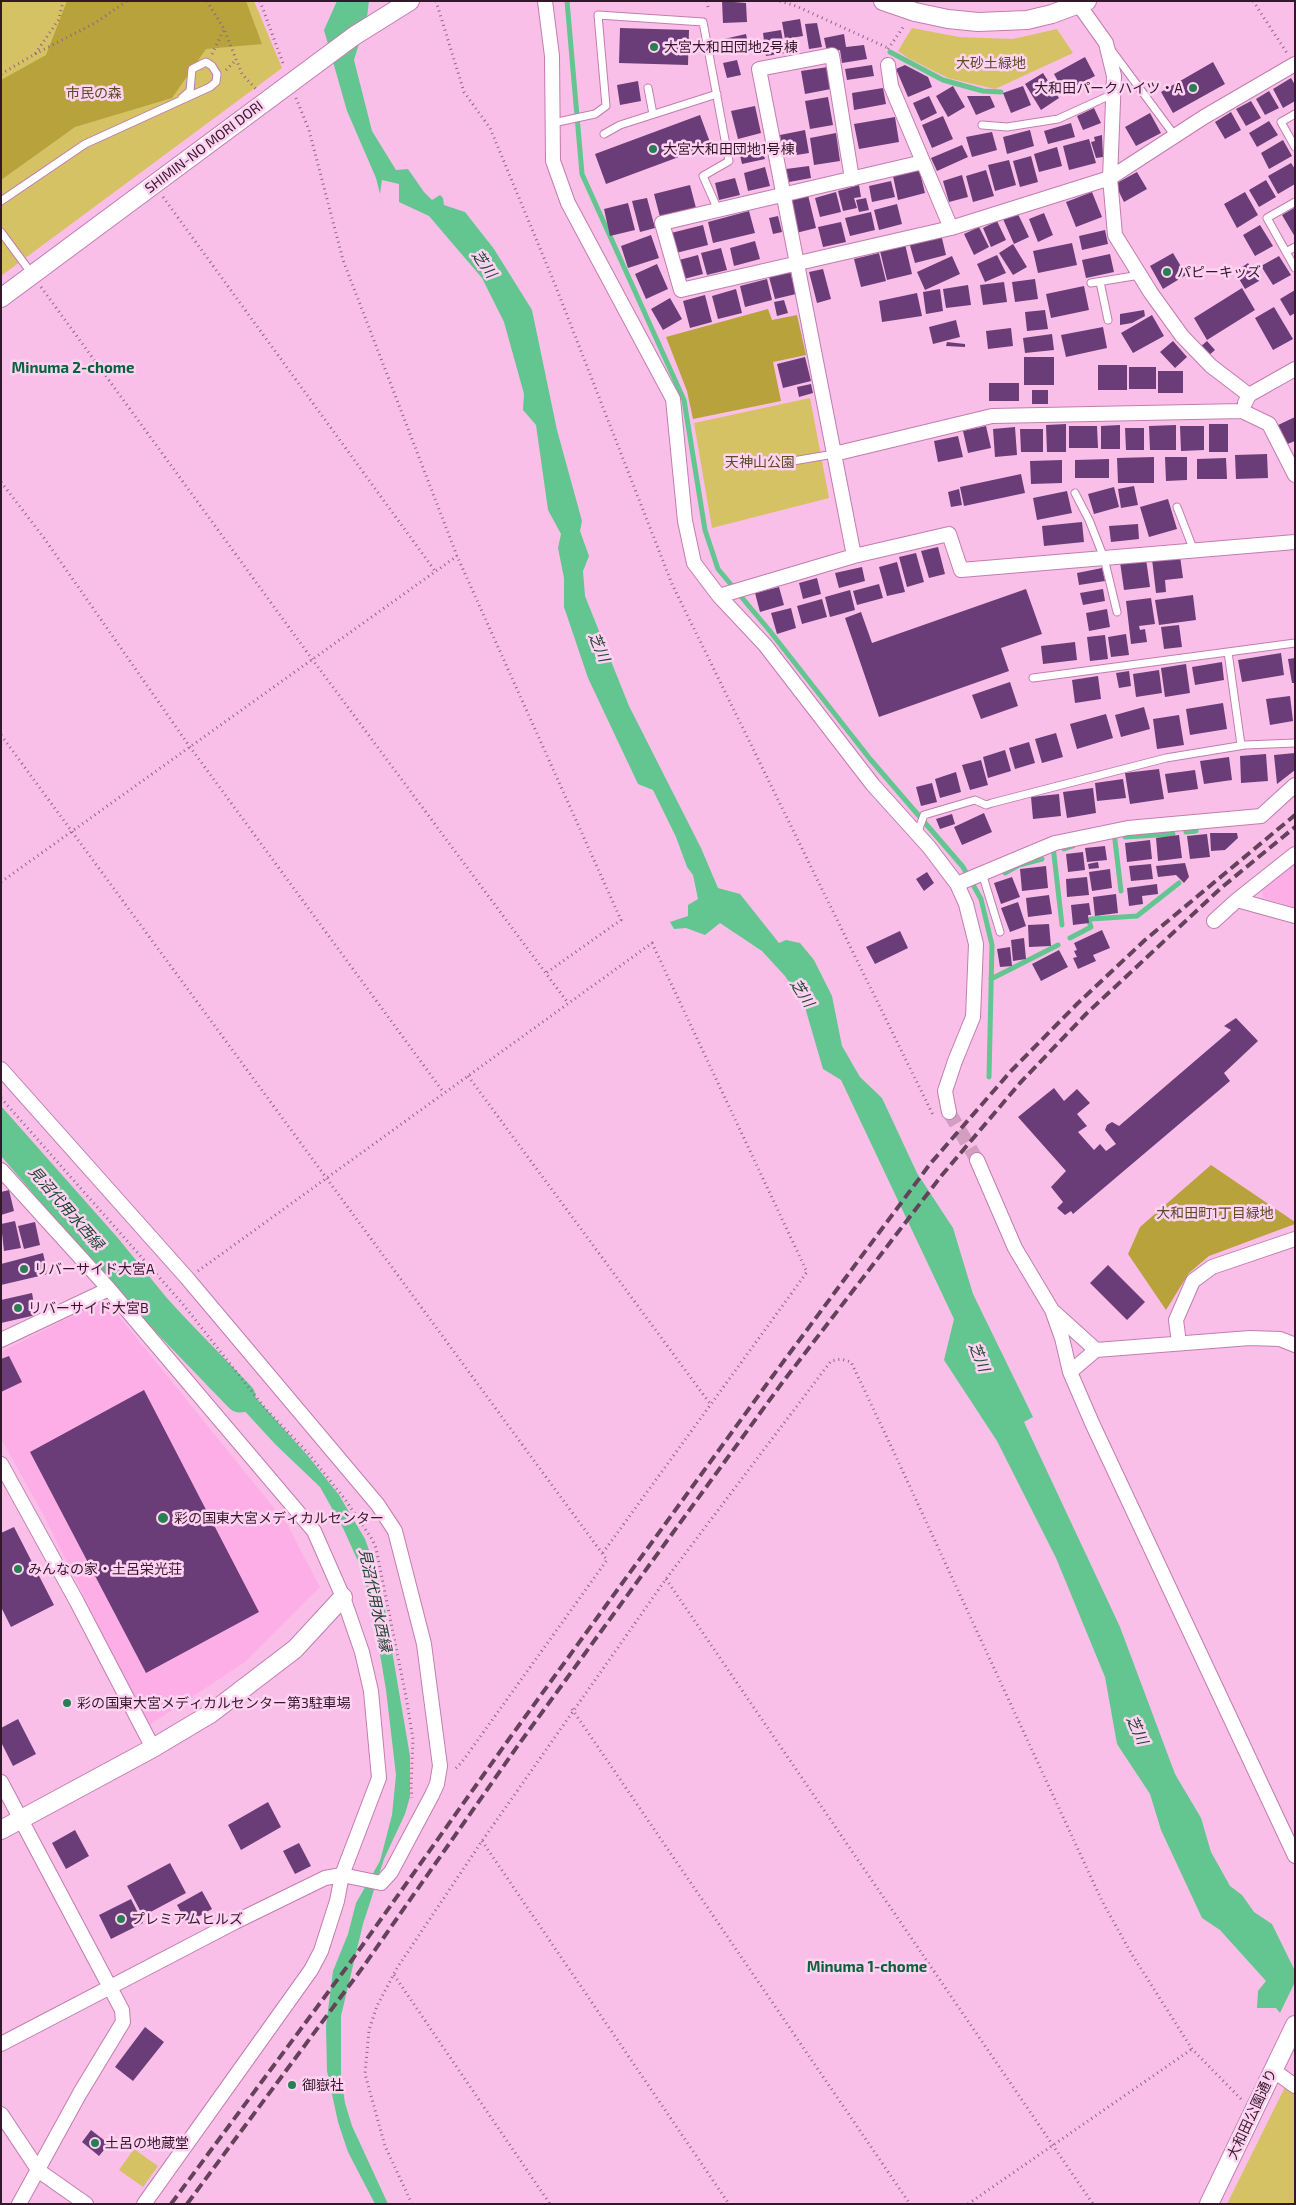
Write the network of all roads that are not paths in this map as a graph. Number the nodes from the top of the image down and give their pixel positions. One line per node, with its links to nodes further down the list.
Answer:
1 (545, 1): 15 (street)
2 (883, 1): 5 (street)
3 (1083, 3): 5 (street); 6 (street)
4 (405, 4): 33 (street, SHIMIN-NO MORI DORI)
5 (917, 7)
6 (1106, 43): 11 (street); 18 (lane)
7 (888, 65): 20 (street)
8 (1295, 65): 18 (street)
9 (648, 88): 13 (lane)
10 (717, 94): 13 (lane); 15 (lane); 26 (lane)
11 (1114, 94): 16 (lane); 21 (street)
12 (182, 98): 12 (lane); 24 (lane)
13 (653, 114): 17 (lane)
14 (1295, 114): 19 (lane)
15 (553, 123): 51 (street)
16 (982, 125)
17 (604, 134)
18 (1174, 136): 21 (street)
19 (1295, 147)
20 (923, 162): 22 (street); 27 (street)
21 (1110, 178): 27 (street); 34 (street)
22 (852, 179): 23 (street); 23 (street)
23 (782, 195): 26 (street); 31 (street)
24 (1, 201)
25 (1295, 202): 30 (lane)
26 (718, 210): 31 (street)
27 (951, 228): 31 (street)
28 (1, 232): 33 (lane)
29 (1295, 247): 30 (lane)
30 (1286, 252): 32 (lane)
31 (796, 264): 42 (street)
32 (1295, 268)
33 (32, 275): 37 (street, SHIMIN-NO MORI DORI)
34 (1140, 275): 35 (lane); 40 (street)
35 (1100, 282): 36 (lane); 38 (lane)
36 (1091, 283)
37 (1, 298)
38 (1108, 320)
39 (1295, 369): 40 (street)
40 (1249, 394): 41 (street)
41 (1242, 411): 42 (street); 44 (street)
42 (834, 454): 43 (lane); 49 (street)
43 (793, 461)
44 (1295, 475)
45 (1075, 494): 50 (lane)
46 (1176, 507): 48 (lane)
47 (1295, 542): 48 (street)
48 (1194, 551): 50 (street)
49 (854, 556): 50 (street); 51 (street)
50 (1104, 558): 52 (lane)
51 (718, 596): 59 (street)
52 (1117, 612)
53 (1295, 643): 54 (lane)
54 (1228, 652): 55 (lane); 57 (lane)
55 (1033, 678)
56 (1295, 743): 57 (lane)
57 (1241, 746): 59 (lane)
58 (1295, 785): 61 (street)
59 (917, 834): 62 (street)
60 (1295, 854): 63 (street)
61 (982, 873): 62 (street); 66 (lane)
62 (956, 884): 68 (street)
63 (1237, 900): 64 (street); 65 (street)
64 (1295, 916)
65 (1214, 921)
66 (1000, 932)
67 (1, 1069): 86 (street)
68 (949, 1112)
69 (977, 1160): 73 (street)
70 (2, 1172): 72 (street)
71 (1295, 1239): 75 (street)
72 (108, 1289): 74 (street); 80 (street)
73 (1052, 1310): 77 (street); 78 (street)
74 (1, 1340)
75 (1180, 1343): 76 (street); 77 (street)
76 (1295, 1345)
77 (1096, 1350): 78 (street)
78 (1070, 1372): 85 (street)
79 (1, 1464): 81 (street)
80 (342, 1597): 81 (street); 86 (street)
81 (153, 1748): 83 (street)
82 (1, 1782): 83 (street)
83 (22, 1819): 84 (street); 87 (street)
84 (1, 1830)
85 (1295, 1856)
86 (347, 1876): 87 (street); 96 (street)
87 (110, 1988): 89 (street); 93 (street)
88 (1295, 2024): 90 (street, 大和田公園通り)
89 (1, 2044)
90 (1275, 2064): 91 (street); 97 (street, 大和田公園通り)
91 (1295, 2086)
92 (1, 2114): 93 (street)
93 (39, 2171): 94 (street); 95 (street)
94 (19, 2204)
95 (86, 2204)
96 (144, 2204)
97 (1209, 2204)

